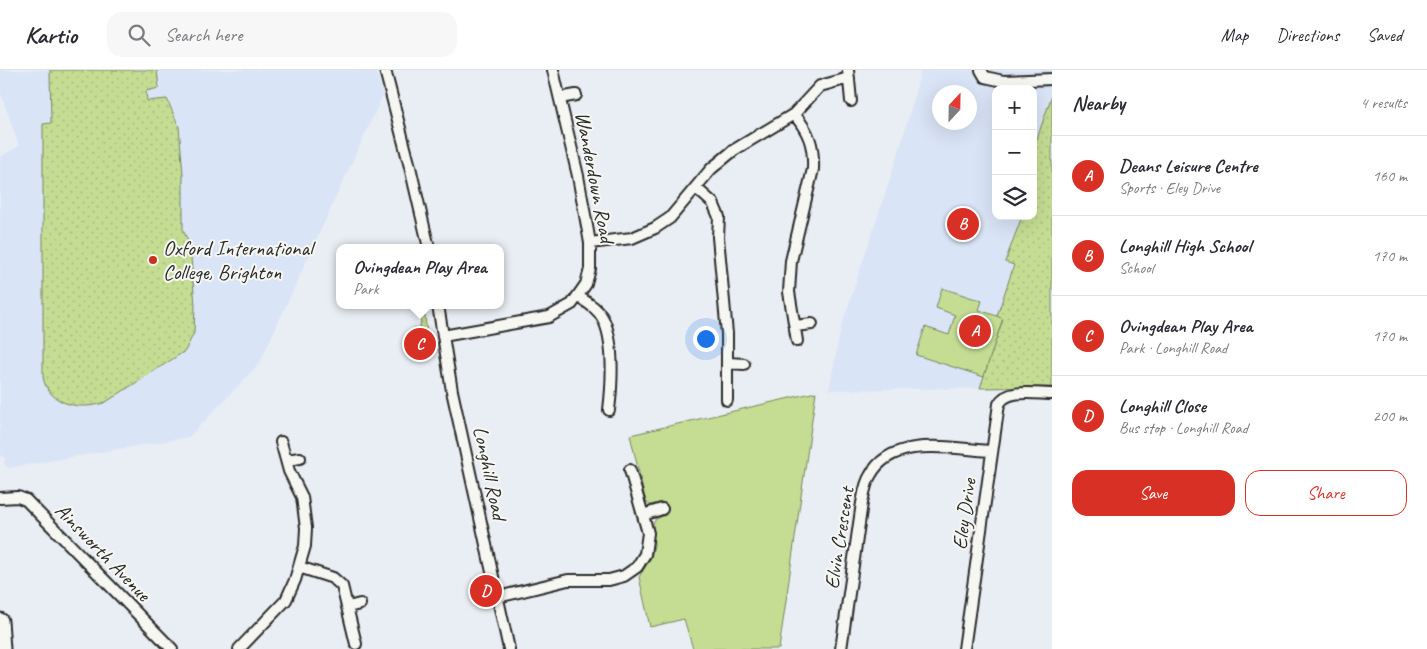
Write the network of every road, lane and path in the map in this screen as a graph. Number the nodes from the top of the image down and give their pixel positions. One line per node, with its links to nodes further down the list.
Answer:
1 (384, 70): 12 (street)
2 (553, 70): 7 (street, Wanderdown Road)
3 (981, 70): 5 (street)
4 (848, 74): 8 (street); 9 (street)
5 (1052, 79)
6 (576, 95): 7 (street, Wanderdown Road)
7 (560, 98): 11 (street, Wanderdown Road)
8 (851, 100)
9 (794, 114): 10 (street); 16 (street)
10 (696, 188): 11 (street); 19 (street)
11 (590, 243): 13 (street, Wanderdown Road)
12 (427, 244)
13 (579, 297): 17 (street, Wanderdown Road); 23 (street)
14 (439, 309): 17 (street, Longhill Road)
15 (812, 324): 16 (street)
16 (795, 326): 18 (street)
17 (444, 336): 33 (street, Longhill Road)
18 (797, 341)
19 (728, 364): 20 (street); 22 (street)
20 (744, 364)
21 (1052, 394): 25 (street, Eley Drive)
22 (727, 400)
23 (609, 410)
24 (281, 442): 27 (street)
25 (992, 451): 42 (street, Elvin Crescent); 43 (street, Eley Drive)
26 (300, 458): 27 (street)
27 (286, 460): 32 (street)
28 (630, 470): 31 (street)
29 (0, 498): 39 (street, Ainsworth Avenue)
30 (662, 509): 31 (street)
31 (643, 515): 33 (street)
32 (299, 567): 35 (street); 40 (street)
33 (498, 597): 41 (street, Longhill Road)
34 (360, 604): 35 (street)
35 (348, 607): 37 (street)
36 (0, 621): 38 (street)
37 (356, 644)
38 (2, 649)
39 (172, 649)
40 (239, 649)
41 (509, 649)
42 (841, 649)
43 (964, 649)

